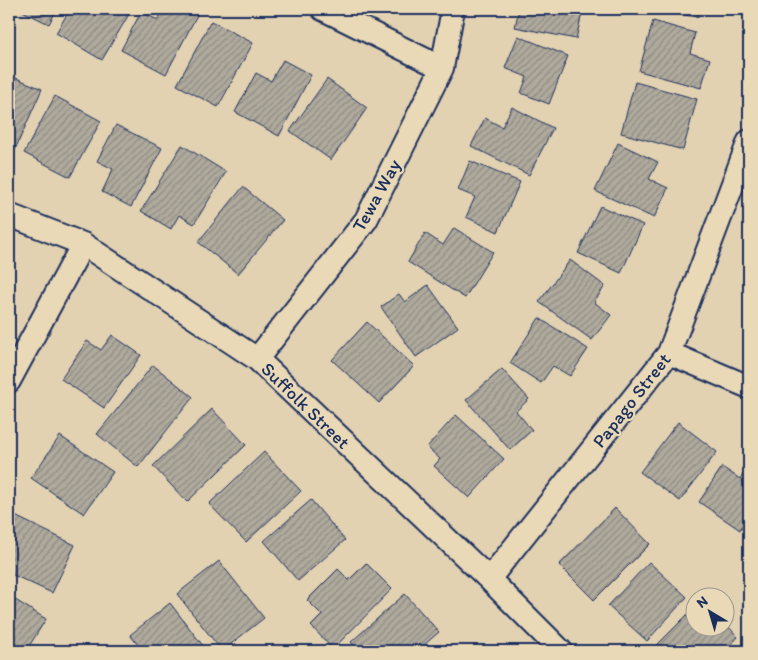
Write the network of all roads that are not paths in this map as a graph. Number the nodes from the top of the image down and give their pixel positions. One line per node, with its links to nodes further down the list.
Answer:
1 (323, 9): 3 (street)
2 (453, 9): 3 (street, Tewa Way)
3 (442, 68): 8 (street, Tewa Way)
4 (749, 141): 7 (street, Papago Street)
5 (9, 215): 6 (street, Suffolk Street)
6 (83, 244): 8 (street, Suffolk Street); 9 (street)
7 (669, 353): 10 (street); 11 (street, Papago Street)
8 (257, 358): 11 (street, Suffolk Street)
9 (9, 381)
10 (749, 386)
11 (489, 579): 12 (street, Suffolk Street)
12 (561, 651)

